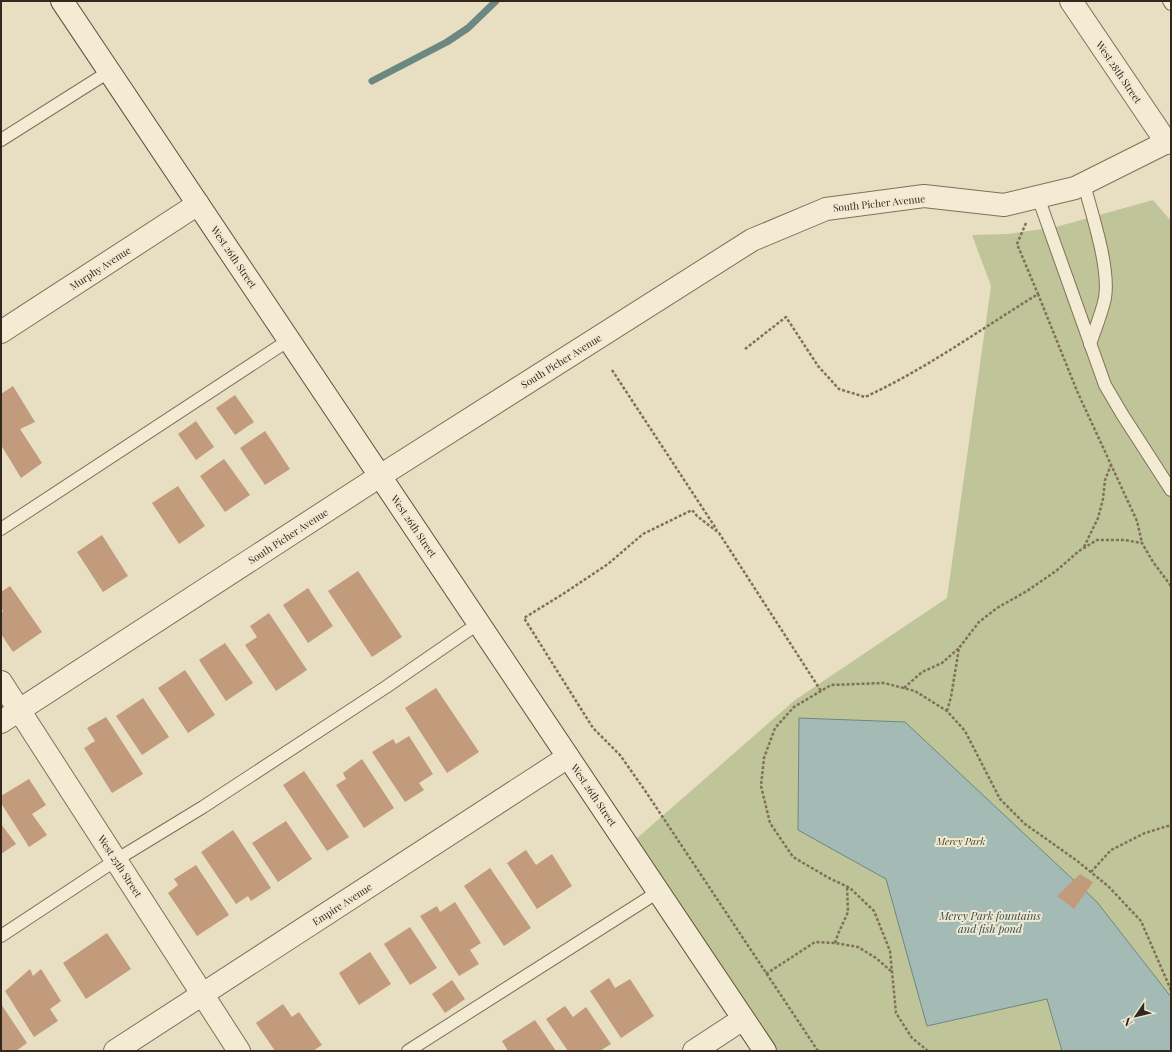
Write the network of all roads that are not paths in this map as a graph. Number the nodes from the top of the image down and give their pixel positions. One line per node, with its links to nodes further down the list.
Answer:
1 (62, 1): 3 (street, West 26th Street)
2 (1071, 1): 5 (street, West 28th Street)
3 (110, 71): 4 (lane); 8 (street, West 26th Street)
4 (1, 140)
5 (1169, 141): 6 (street, South Picher Avenue)
6 (1084, 184): 7 (street, South Picher Avenue); 11 (lane)
7 (1038, 197): 11 (lane); 12 (street, South Picher Avenue)
8 (198, 204): 9 (street, Murphy Avenue); 10 (street, West 26th Street)
9 (1, 332)
10 (289, 340): 12 (street, West 26th Street); 14 (lane)
11 (1090, 344): 13 (lane)
12 (380, 476): 15 (street, West 26th Street); 17 (street, South Picher Avenue)
13 (1171, 490)
14 (1, 529)
15 (479, 623): 19 (street, West 26th Street); 20 (lane)
16 (1, 682): 17 (street, West 25th Street)
17 (19, 710): 18 (street, South Picher Avenue); 20 (street, West 25th Street)
18 (1, 722)
19 (568, 757): 21 (street, West 26th Street); 23 (street, Empire Avenue)
20 (116, 860): 22 (lane); 23 (street, West 25th Street)
21 (658, 892): 24 (street, West 26th Street); 27 (lane)
22 (1, 936)
23 (202, 994): 25 (street, Empire Avenue); 26 (street, West 25th Street)
24 (743, 1019): 28 (street); 29 (street, West 26th Street)
25 (115, 1051)
26 (239, 1051)
27 (408, 1051)
28 (694, 1051)
29 (764, 1051)

